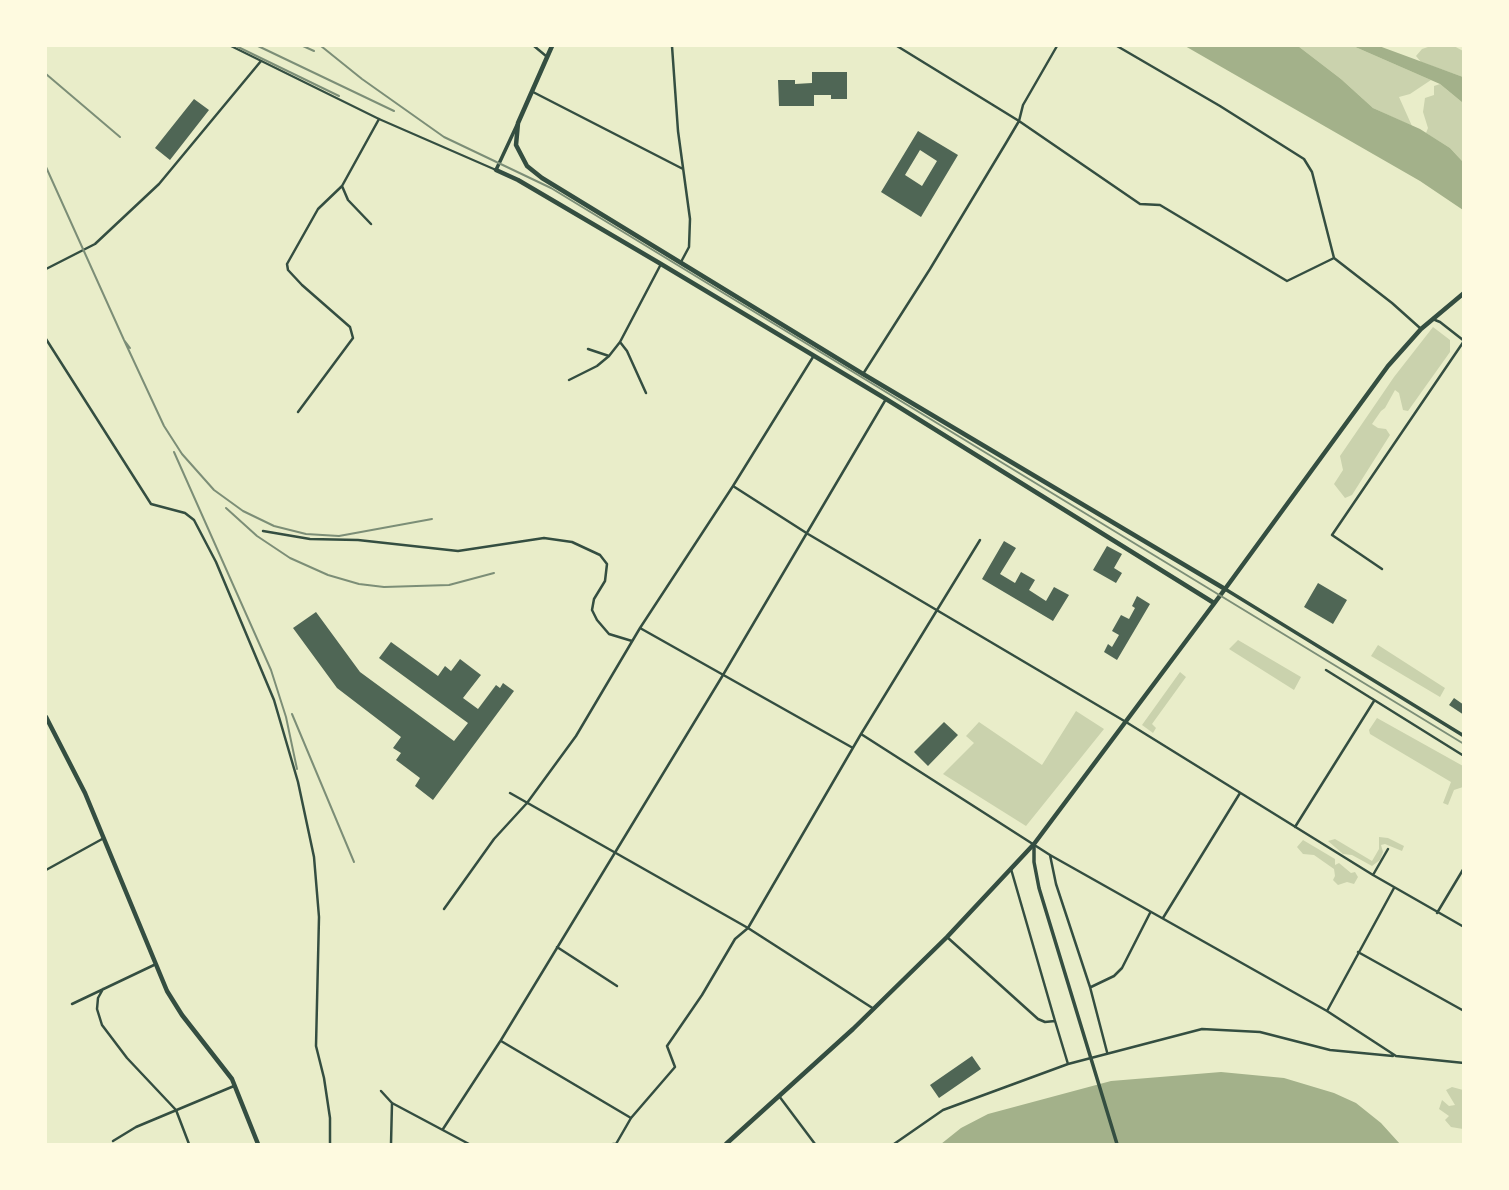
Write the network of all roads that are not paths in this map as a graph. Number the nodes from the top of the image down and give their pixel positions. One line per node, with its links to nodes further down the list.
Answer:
1 (231, 46): 9 (lane)
2 (534, 46): 8 (street)
3 (552, 46): 8 (main road)
4 (672, 46): 14 (street)
5 (897, 46): 12 (street)
6 (1057, 46): 12 (street)
7 (1117, 46): 18 (street)
8 (546, 56): 10 (main road)
9 (261, 61): 11 (lane); 21 (street)
10 (531, 91): 13 (main road); 14 (street)
11 (379, 119): 15 (lane); 16 (street)
12 (1019, 121): 18 (street); 31 (street)
13 (518, 123): 15 (street); 19 (main road)
14 (684, 169): 19 (street)
15 (496, 170): 20 (main road)
16 (342, 186): 17 (street); 35 (street)
17 (371, 225)
18 (1334, 258): 24 (street)
19 (681, 262): 31 (main road)
20 (661, 264): 27 (street); 30 (main road)
21 (46, 269)
22 (1464, 293): 23 (main road)
23 (1431, 319): 24 (main road); 26 (street)
24 (1421, 329): 41 (main road)
25 (46, 339): 103 (street)
26 (1464, 341): 40 (street)
27 (620, 342): 29 (street); 33 (street)
28 (588, 349): 29 (street)
29 (609, 356): 32 (street)
30 (813, 357): 34 (main road); 36 (street)
31 (863, 374): 41 (main road)
32 (569, 380)
33 (646, 393)
34 (886, 399): 38 (street); 42 (main road)
35 (298, 412)
36 (733, 486): 38 (street); 44 (street)
37 (263, 531): 45 (street)
38 (808, 534): 43 (street); 47 (street)
39 (980, 540): 43 (street)
40 (1382, 569)
41 (1225, 589): 42 (main road); 53 (street)
42 (1214, 603): 50 (main road)
43 (937, 608): 50 (street); 52 (street)
44 (639, 628): 45 (street); 47 (street)
45 (632, 641): 58 (street)
46 (1326, 670): 48 (street)
47 (723, 675): 54 (street); 63 (street)
48 (1374, 701): 55 (street); 59 (street)
49 (46, 717): 51 (main road)
50 (1126, 722): 57 (street); 61 (main road)
51 (48, 729): 60 (main road)
52 (861, 734): 54 (street); 61 (street)
53 (1464, 736)
54 (853, 748): 75 (street)
55 (1464, 756)
56 (510, 793): 58 (street)
57 (1240, 793): 59 (street); 73 (street)
58 (527, 803): 63 (street); 70 (street)
59 (1295, 827): 68 (street)
60 (104, 838): 66 (street); 79 (main road)
61 (1034, 844): 64 (street); 67 (main road); 110 (street)
62 (1388, 849): 68 (street)
63 (614, 852): 75 (street); 77 (street)
64 (1050, 855): 71 (street); 81 (street)
65 (1464, 868): 72 (street)
66 (46, 870)
67 (1011, 870): 76 (main road); 87 (street)
68 (1373, 875): 69 (street)
69 (1394, 888): 72 (street); 78 (street)
70 (444, 909)
71 (1150, 913): 73 (street); 81 (street)
72 (1437, 913): 74 (street)
73 (1162, 920): 85 (street)
74 (1464, 927)
75 (748, 928): 84 (street); 98 (street)
76 (947, 937): 84 (main road); 87 (street)
77 (557, 947): 80 (street); 88 (street)
78 (1358, 953): 85 (street); 86 (street)
79 (156, 964): 82 (street); 93 (main road)
80 (617, 986)
81 (1090, 987): 89 (street)
82 (103, 989): 83 (street); 97 (street)
83 (72, 1004)
84 (874, 1009): 95 (main road)
85 (1327, 1011): 90 (street)
86 (1464, 1011)
87 (1055, 1021): 92 (street)
88 (501, 1040): 98 (street); 99 (street)
89 (1107, 1052): 90 (street); 92 (street)
90 (1396, 1056): 91 (street)
91 (1464, 1063)
92 (1068, 1064): 109 (street)
93 (235, 1085): 97 (street); 102 (main road)
94 (381, 1091): 96 (street)
95 (779, 1096): 107 (main road); 108 (street)
96 (392, 1103): 99 (street); 104 (street)
97 (176, 1110): 100 (street); 101 (street)
98 (631, 1118): 106 (street)
99 (443, 1129): 105 (street)
100 (113, 1141)
101 (189, 1144)
102 (257, 1144)
103 (330, 1144)
104 (391, 1144)
105 (469, 1144)
106 (613, 1144)
107 (726, 1144)
108 (815, 1144)
109 (894, 1144)
110 (1117, 1144)

